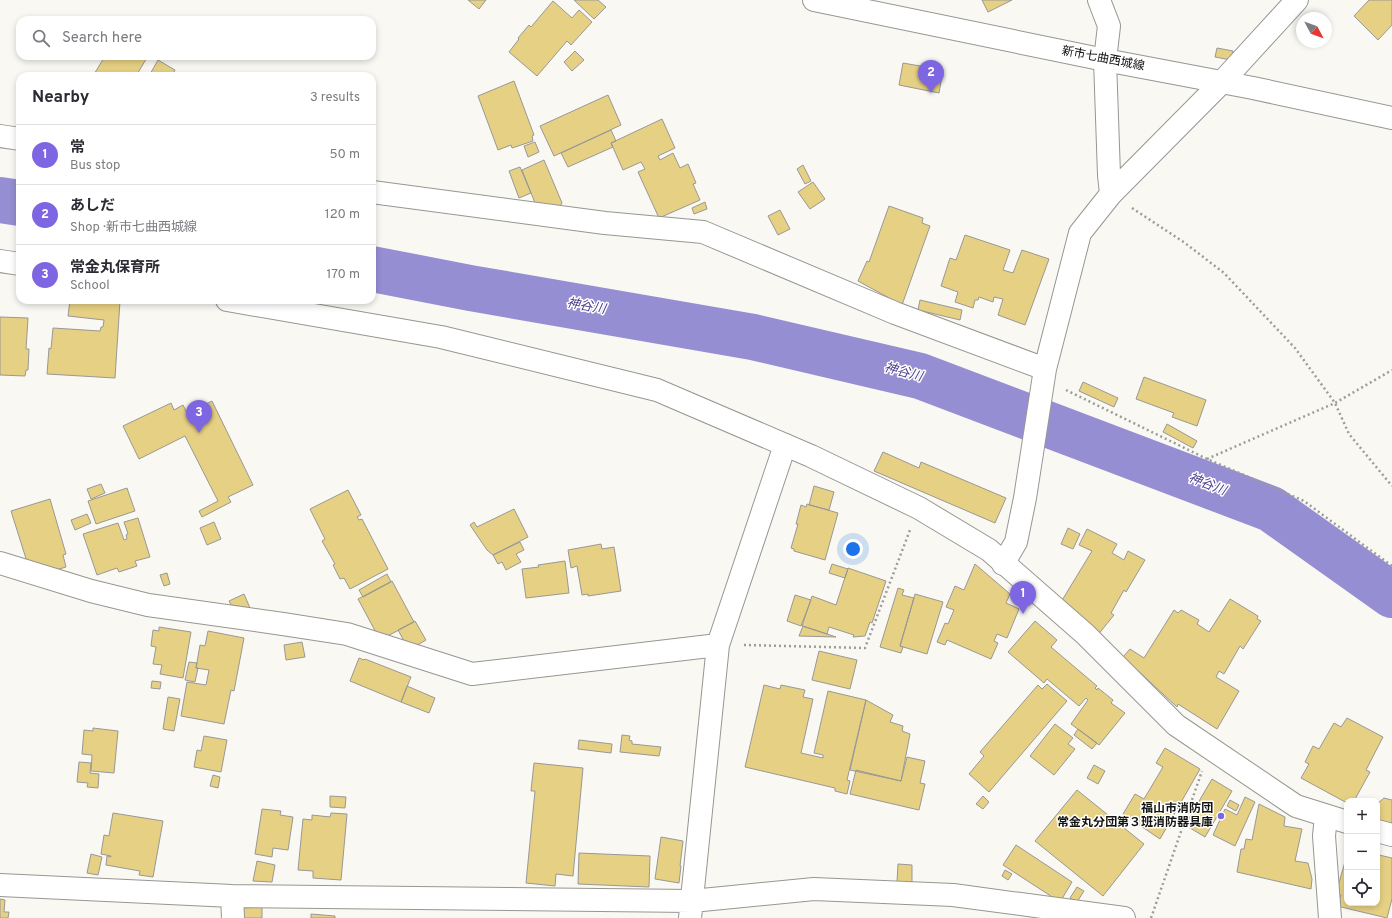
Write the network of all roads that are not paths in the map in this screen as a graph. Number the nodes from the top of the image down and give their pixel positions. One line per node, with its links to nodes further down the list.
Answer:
1 (814, 0): 4 (street, 新市七曲西城線)
2 (1098, 0): 4 (street)
3 (1297, 0): 5 (street)
4 (1105, 60): 5 (street, 新市七曲西城線); 10 (street)
5 (1221, 83): 6 (street, 新市七曲西城線); 10 (street)
6 (1392, 118)
7 (0, 136): 8 (street)
8 (16, 138)
9 (376, 193): 14 (street)
10 (1111, 194): 14 (street)
11 (0, 261): 12 (street)
12 (16, 263)
13 (250, 304): 15 (street)
14 (1045, 369): 17 (street)
15 (785, 445): 17 (street); 18 (street)
16 (0, 563): 18 (street)
17 (1003, 564): 19 (street)
18 (718, 645): 25 (street)
19 (1326, 816): 20 (street); 28 (street)
20 (1344, 821)
21 (1380, 832): 22 (street)
22 (1392, 835)
23 (0, 885): 24 (street)
24 (232, 896): 25 (street); 26 (street)
25 (691, 910): 27 (street)
26 (233, 918)
27 (1124, 918)
28 (1330, 918)

